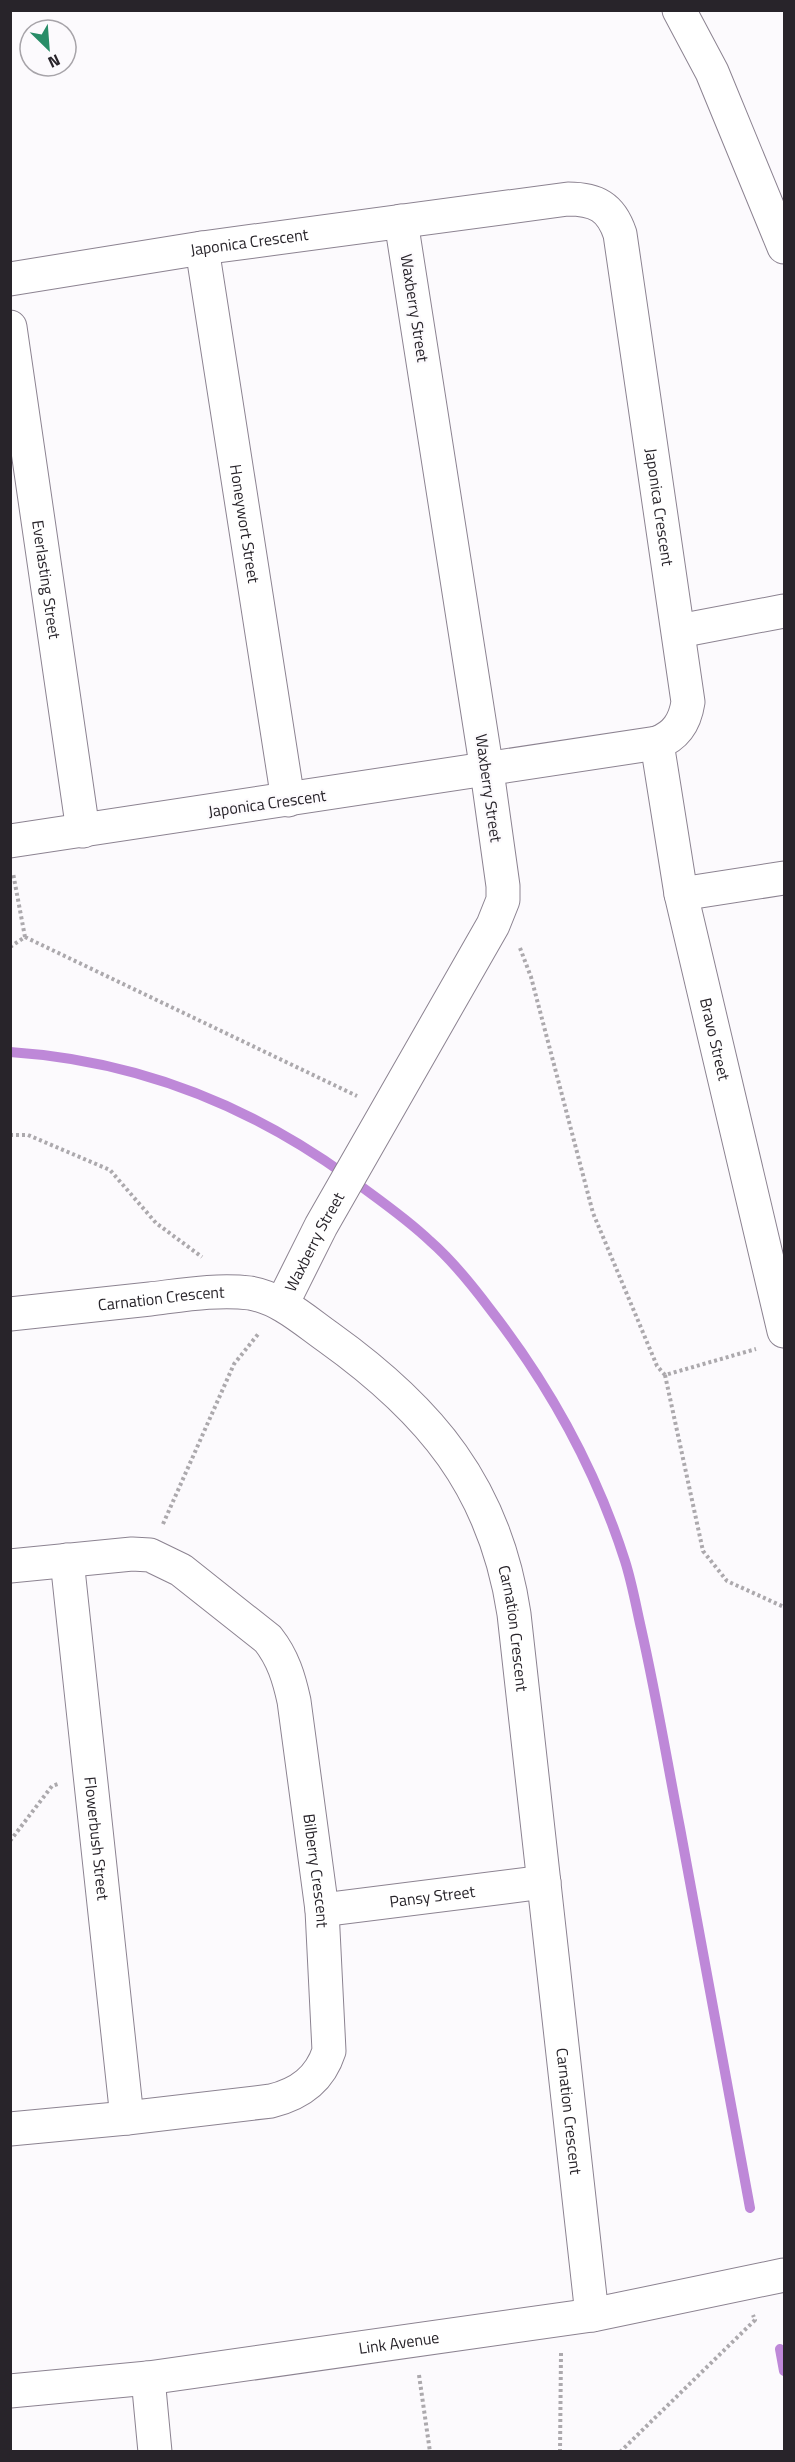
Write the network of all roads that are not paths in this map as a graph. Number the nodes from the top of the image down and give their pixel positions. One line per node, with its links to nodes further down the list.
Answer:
1 (679, 10): 3 (street)
2 (401, 221): 4 (street, Japonica Crescent); 8 (street, Japonica Crescent); 10 (street, Waxberry Street)
3 (784, 247)
4 (202, 248): 5 (street, Japonica Crescent); 11 (street, Honeywort Street)
5 (10, 279)
6 (10, 327): 12 (street, Everlasting Street)
7 (784, 611): 8 (street)
8 (679, 632): 9 (street, Japonica Crescent)
9 (657, 743): 10 (street, Japonica Crescent); 15 (street, Bravo Street)
10 (487, 771): 11 (street, Japonica Crescent); 16 (street, Waxberry Street)
11 (288, 800): 12 (street, Japonica Crescent)
12 (82, 831): 13 (street, Japonica Crescent)
13 (12, 856)
14 (784, 878): 15 (street)
15 (681, 894): 18 (street, Bravo Street)
16 (282, 1304): 17 (street, Carnation Crescent); 21 (street, Carnation Crescent)
17 (10, 1314)
18 (774, 1339)
19 (67, 1560): 20 (street, Bilberry Crescent); 22 (street, Bilberry Crescent); 23 (street, Flowerbush Street)
20 (10, 1566)
21 (544, 1882): 22 (street, Pansy Street); 26 (street, Carnation Crescent)
22 (322, 1910): 23 (street, Bilberry Crescent)
23 (127, 2118): 24 (street, Bilberry Crescent)
24 (10, 2129)
25 (784, 2275): 26 (street, Link Avenue)
26 (592, 2315): 27 (street, Link Avenue)
27 (148, 2378): 28 (street, Link Avenue); 29 (street)
28 (10, 2391)
29 (155, 2451)

